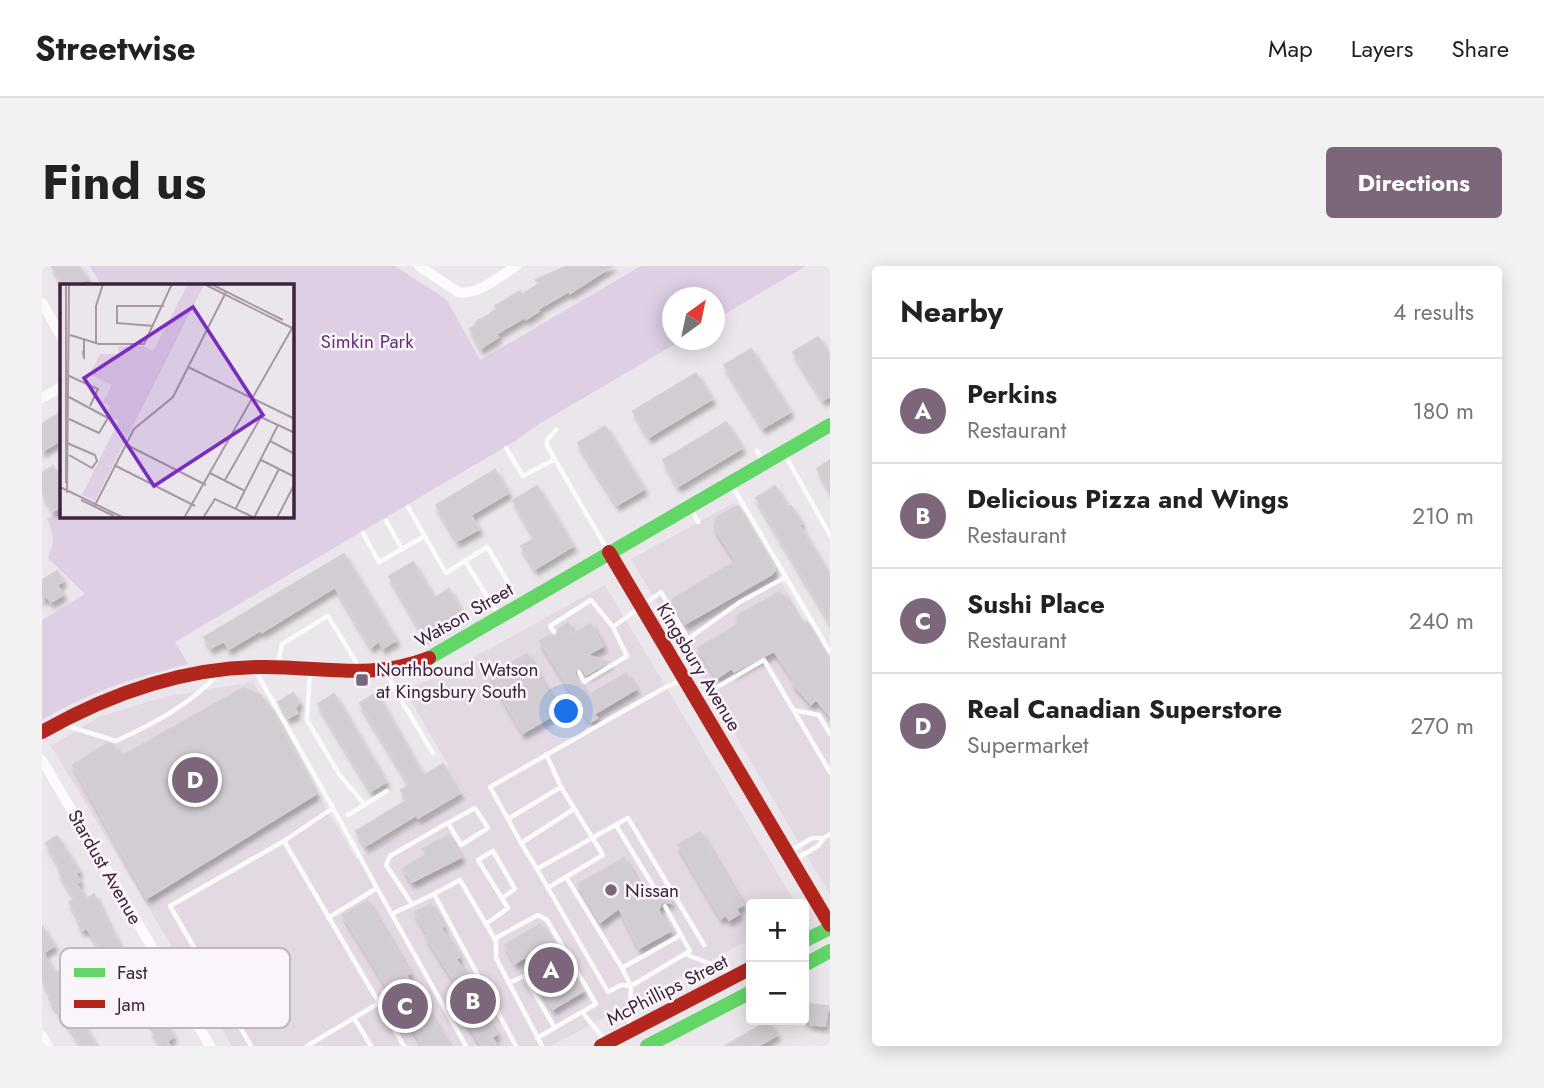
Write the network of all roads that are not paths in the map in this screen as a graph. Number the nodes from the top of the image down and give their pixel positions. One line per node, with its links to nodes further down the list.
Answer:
1 (419, 266): 2 (street)
2 (516, 266)
3 (42, 303): 4 (street)
4 (60, 334)
5 (60, 388): 6 (street)
6 (42, 398)
7 (830, 425): 10 (street, Watson Street)
8 (556, 430): 11 (lane)
9 (506, 448): 11 (lane)
10 (783, 453): 12 (street, Watson Street); 18 (lane)
11 (555, 459): 21 (lane, Kingsbury Avenue)
12 (731, 483): 14 (street, Watson Street); 23 (lane)
13 (408, 507): 19 (lane)
14 (689, 507): 16 (lane); 21 (street, Watson Street)
15 (386, 521): 20 (lane)
16 (698, 522)
17 (363, 533): 20 (lane)
18 (830, 535)
19 (425, 536): 20 (lane); 22 (lane)
20 (402, 549)
21 (609, 552): 25 (street, Kingsbury Avenue); 26 (street, Watson Street)
22 (465, 561): 24 (lane); 26 (lane)
23 (786, 577): 29 (lane); 30 (lane)
24 (508, 582)
25 (641, 607): 27 (lane); 29 (lane); 31 (street, Kingsbury Avenue)
26 (500, 617): 36 (street, Watson Street)
27 (613, 626): 28 (lane); 37 (lane)
28 (554, 632)
29 (688, 639): 31 (lane)
30 (830, 652)
31 (674, 662): 39 (street, Kingsbury Avenue)
32 (253, 668): 33 (street, Watson Street); 35 (street, Watson Street); 52 (lane)
33 (278, 668): 34 (street, Watson Street); 38 (lane)
34 (310, 670): 38 (street, Watson Street); 51 (lane)
35 (221, 671): 42 (street, Watson Street); 42 (lane)
36 (389, 672): 38 (street, Watson Street); 45 (lane)
37 (579, 672)
38 (355, 673)
39 (684, 680): 40 (street, Kingsbury Avenue); 46 (lane)
40 (696, 700): 41 (lane); 63 (street, Kingsbury Avenue)
41 (793, 709): 44 (lane); 48 (lane)
42 (57, 723): 43 (street, Watson Street)
43 (42, 732)
44 (830, 734)
45 (433, 754)
46 (546, 754): 49 (lane); 55 (lane)
47 (42, 760): 81 (street, Stardust Avenue)
48 (830, 772)
49 (561, 787): 53 (lane); 55 (lane)
50 (387, 791): 51 (lane)
51 (365, 805): 54 (lane)
52 (333, 808): 61 (lane); 67 (lane)
53 (574, 809): 59 (lane); 62 (lane)
54 (348, 815)
55 (508, 819): 62 (lane)
56 (448, 823): 56 (lane); 71 (lane)
57 (616, 825): 59 (lane); 68 (lane); 80 (lane)
58 (830, 834): 60 (lane)
59 (592, 838): 64 (lane); 65 (lane)
60 (824, 838): 63 (lane); 63 (lane)
61 (284, 841): 74 (lane); 82 (lane)
62 (521, 843): 64 (lane)
63 (790, 857): 76 (street, Kingsbury Avenue)
64 (537, 869): 66 (lane)
65 (566, 877): 66 (lane); 88 (lane)
66 (549, 887): 91 (lane)
67 (377, 888): 73 (lane); 74 (lane)
68 (655, 889)
69 (434, 894): 71 (lane); 75 (lane); 110 (lane)
70 (502, 898): 70 (lane); 75 (lane)
71 (412, 904): 73 (lane)
72 (665, 906): 77 (lane)
73 (392, 914): 109 (lane)
74 (328, 918): 93 (lane)
75 (486, 924): 79 (lane)
76 (830, 926): 78 (street)
77 (681, 935): 84 (lane); 88 (lane)
78 (809, 938)
79 (494, 939): 90 (lane); 94 (lane)
80 (704, 945)
81 (152, 948)
82 (194, 948)
83 (830, 951): 86 (street)
84 (685, 954): 89 (lane); 91 (lane)
85 (830, 960): 87 (street)
86 (809, 962)
87 (809, 963)
88 (622, 968): 91 (lane)
89 (745, 972): 99 (street, McPhillips Street)
90 (509, 983): 98 (lane); 101 (lane)
91 (631, 986): 99 (lane)
92 (746, 995): 112 (street, McPhillips Street)
93 (379, 1003): 95 (lane); 108 (lane)
94 (582, 1012): 98 (lane); 102 (lane)
95 (354, 1018): 106 (lane); 107 (lane)
96 (199, 1028): 104 (street, Stardust Avenue)
97 (241, 1028): 105 (lane)
98 (555, 1028): 101 (lane)
99 (629, 1031): 102 (street, McPhillips Street)
100 (42, 1036): 103 (street)
101 (537, 1038): 111 (lane)
102 (603, 1044)
103 (48, 1046)
104 (210, 1046)
105 (251, 1046)
106 (307, 1046)
107 (371, 1046)
108 (404, 1046)
109 (466, 1046)
110 (516, 1046)
111 (542, 1046)
112 (647, 1046)

